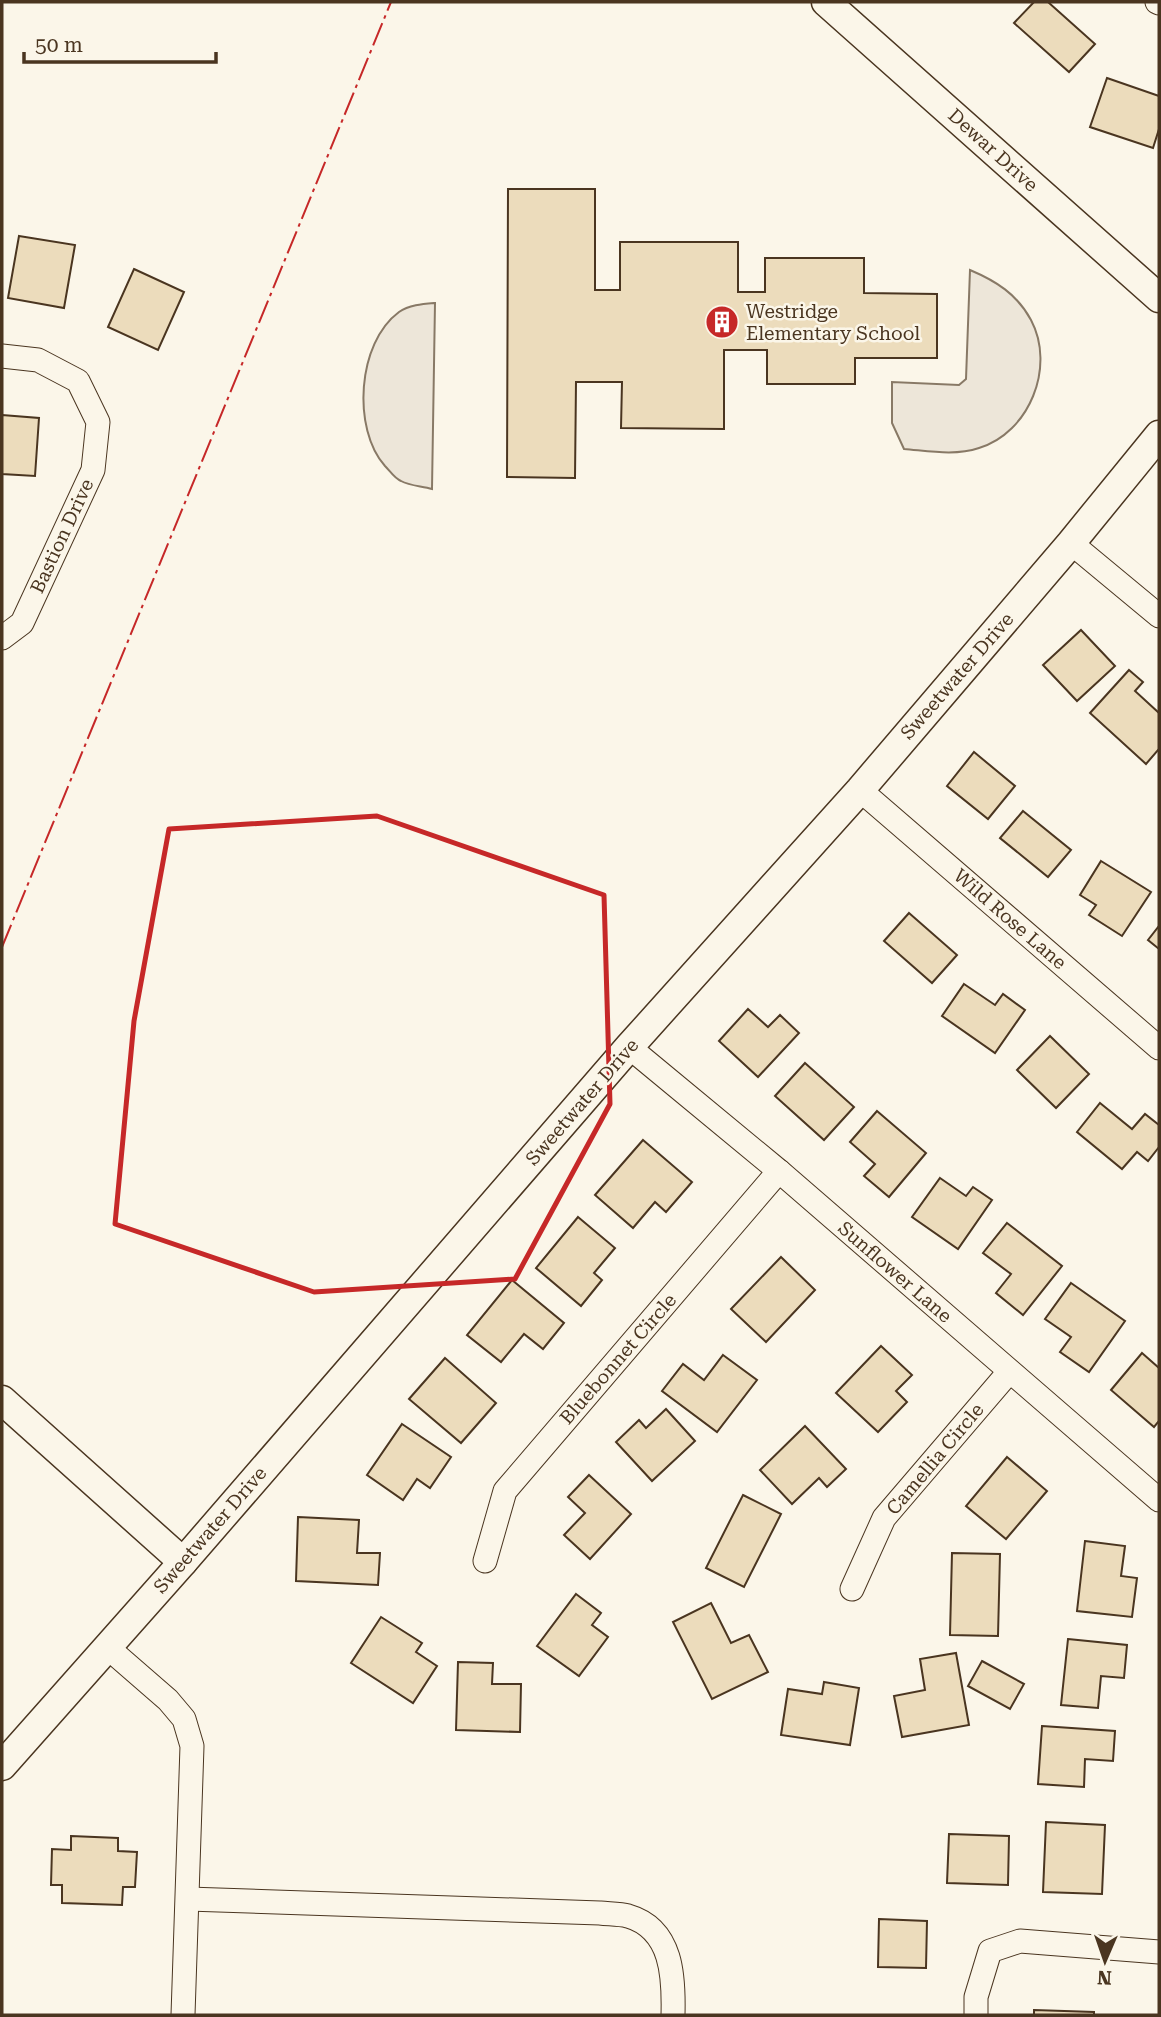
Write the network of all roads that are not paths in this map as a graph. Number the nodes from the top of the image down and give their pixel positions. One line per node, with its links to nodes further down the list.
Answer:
1 (839, 6): 2 (street, Dewar Drive)
2 (1159, 298)
3 (2, 356): 7 (street, Bastion Drive)
4 (1159, 435): 5 (street, Sweetwater Drive)
5 (1071, 543): 6 (street); 8 (street, Sweetwater Drive)
6 (1159, 616)
7 (2, 639)
8 (860, 790): 9 (street, Sweetwater Drive); 10 (street, Wild Rose Lane)
9 (629, 1047): 11 (street, Sunflower Lane); 16 (street, Sweetwater Drive)
10 (1159, 1048)
11 (779, 1171): 12 (street, Sunflower Lane); 15 (street, Bluebonnet Circle)
12 (1009, 1371): 14 (street, Sunflower Lane); 17 (street, Camellia Circle)
13 (2, 1400): 16 (street)
14 (1159, 1500)
15 (485, 1561)
16 (183, 1562): 18 (street, Sweetwater Drive)
17 (852, 1589)
18 (107, 1647): 19 (street, Sweetwater Drive); 20 (street)
19 (2, 1766)
20 (188, 1899): 22 (street); 23 (street)
21 (1159, 1952): 24 (street)
22 (183, 2015)
23 (673, 2015)
24 (975, 2015)

